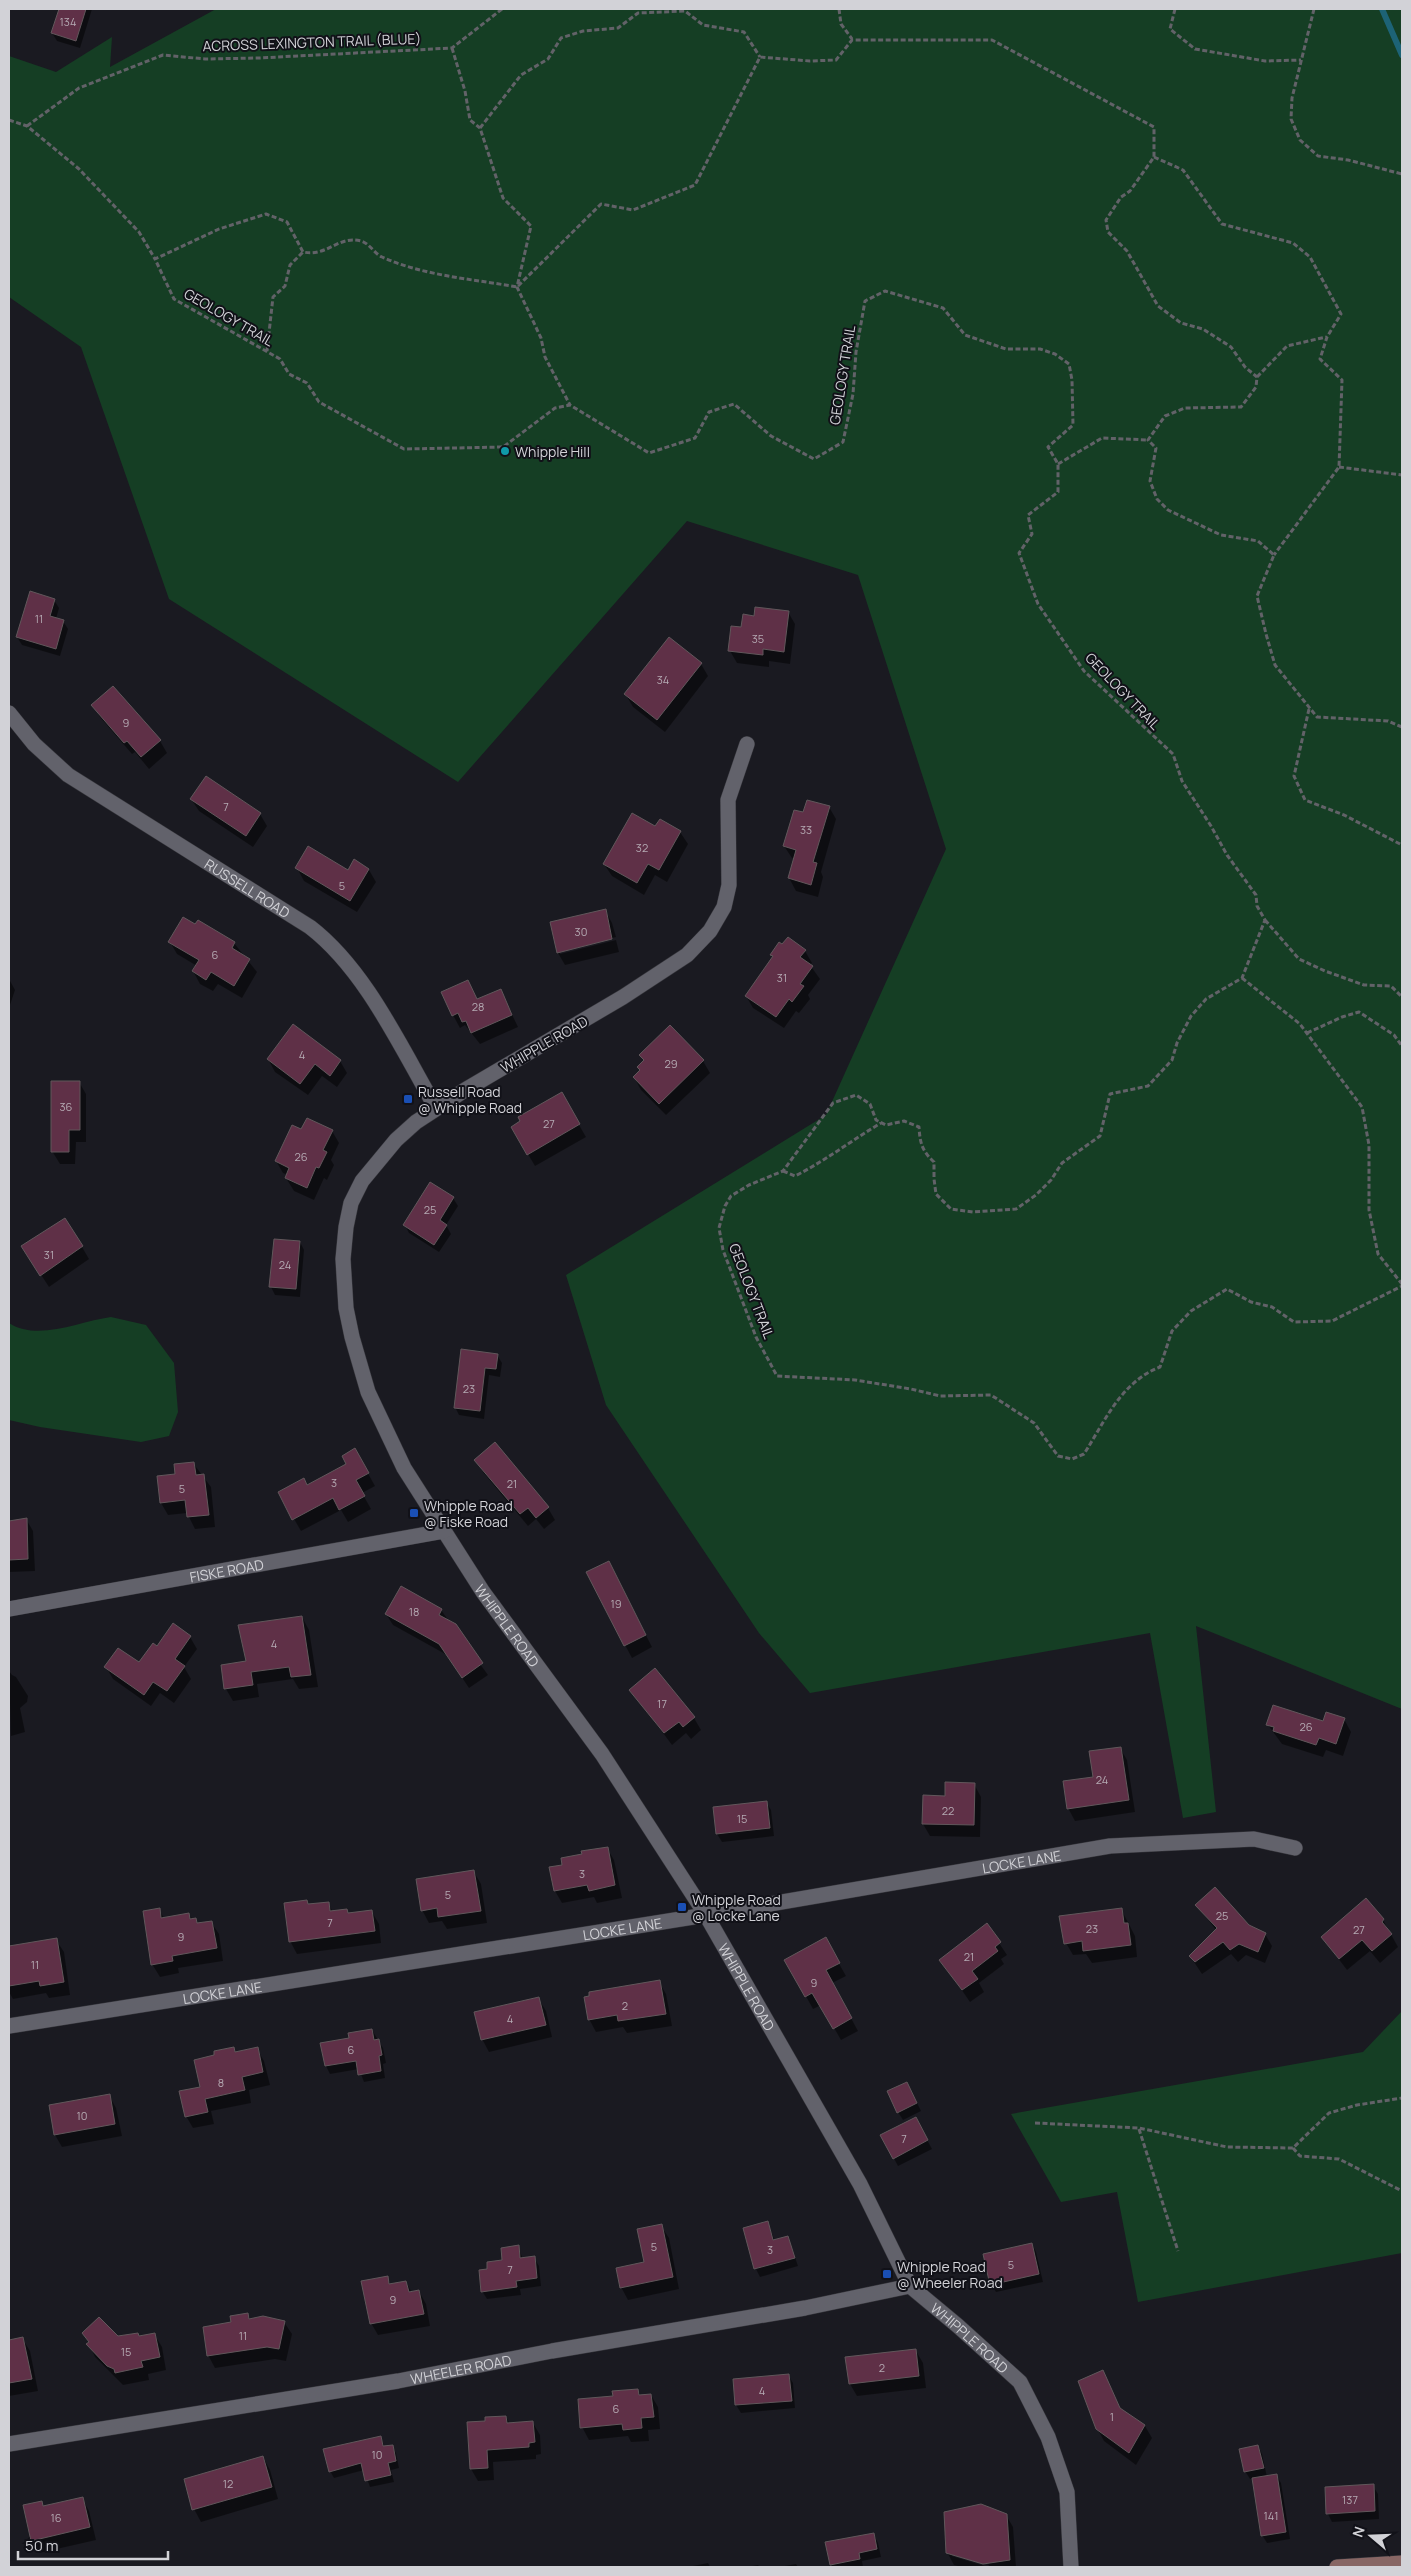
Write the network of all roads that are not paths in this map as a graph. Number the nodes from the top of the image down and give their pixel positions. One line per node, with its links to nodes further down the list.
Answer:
1 (9, 713): 3 (street, RUSSELL ROAD)
2 (747, 744): 3 (street, WHIPPLE ROAD)
3 (436, 1108): 4 (street, WHIPPLE ROAD)
4 (444, 1531): 5 (street, FISKE ROAD); 7 (street, WHIPPLE ROAD)
5 (9, 1609)
6 (1295, 1848): 7 (street, LOCKE LANE)
7 (706, 1915): 8 (street, LOCKE LANE); 9 (street, WHIPPLE ROAD)
8 (9, 2026)
9 (910, 2286): 10 (street, WHEELER ROAD); 12 (street, WHIPPLE ROAD)
10 (9, 2444)
11 (1402, 2562): 13 (main road)
12 (1072, 2567)
13 (1337, 2567)

